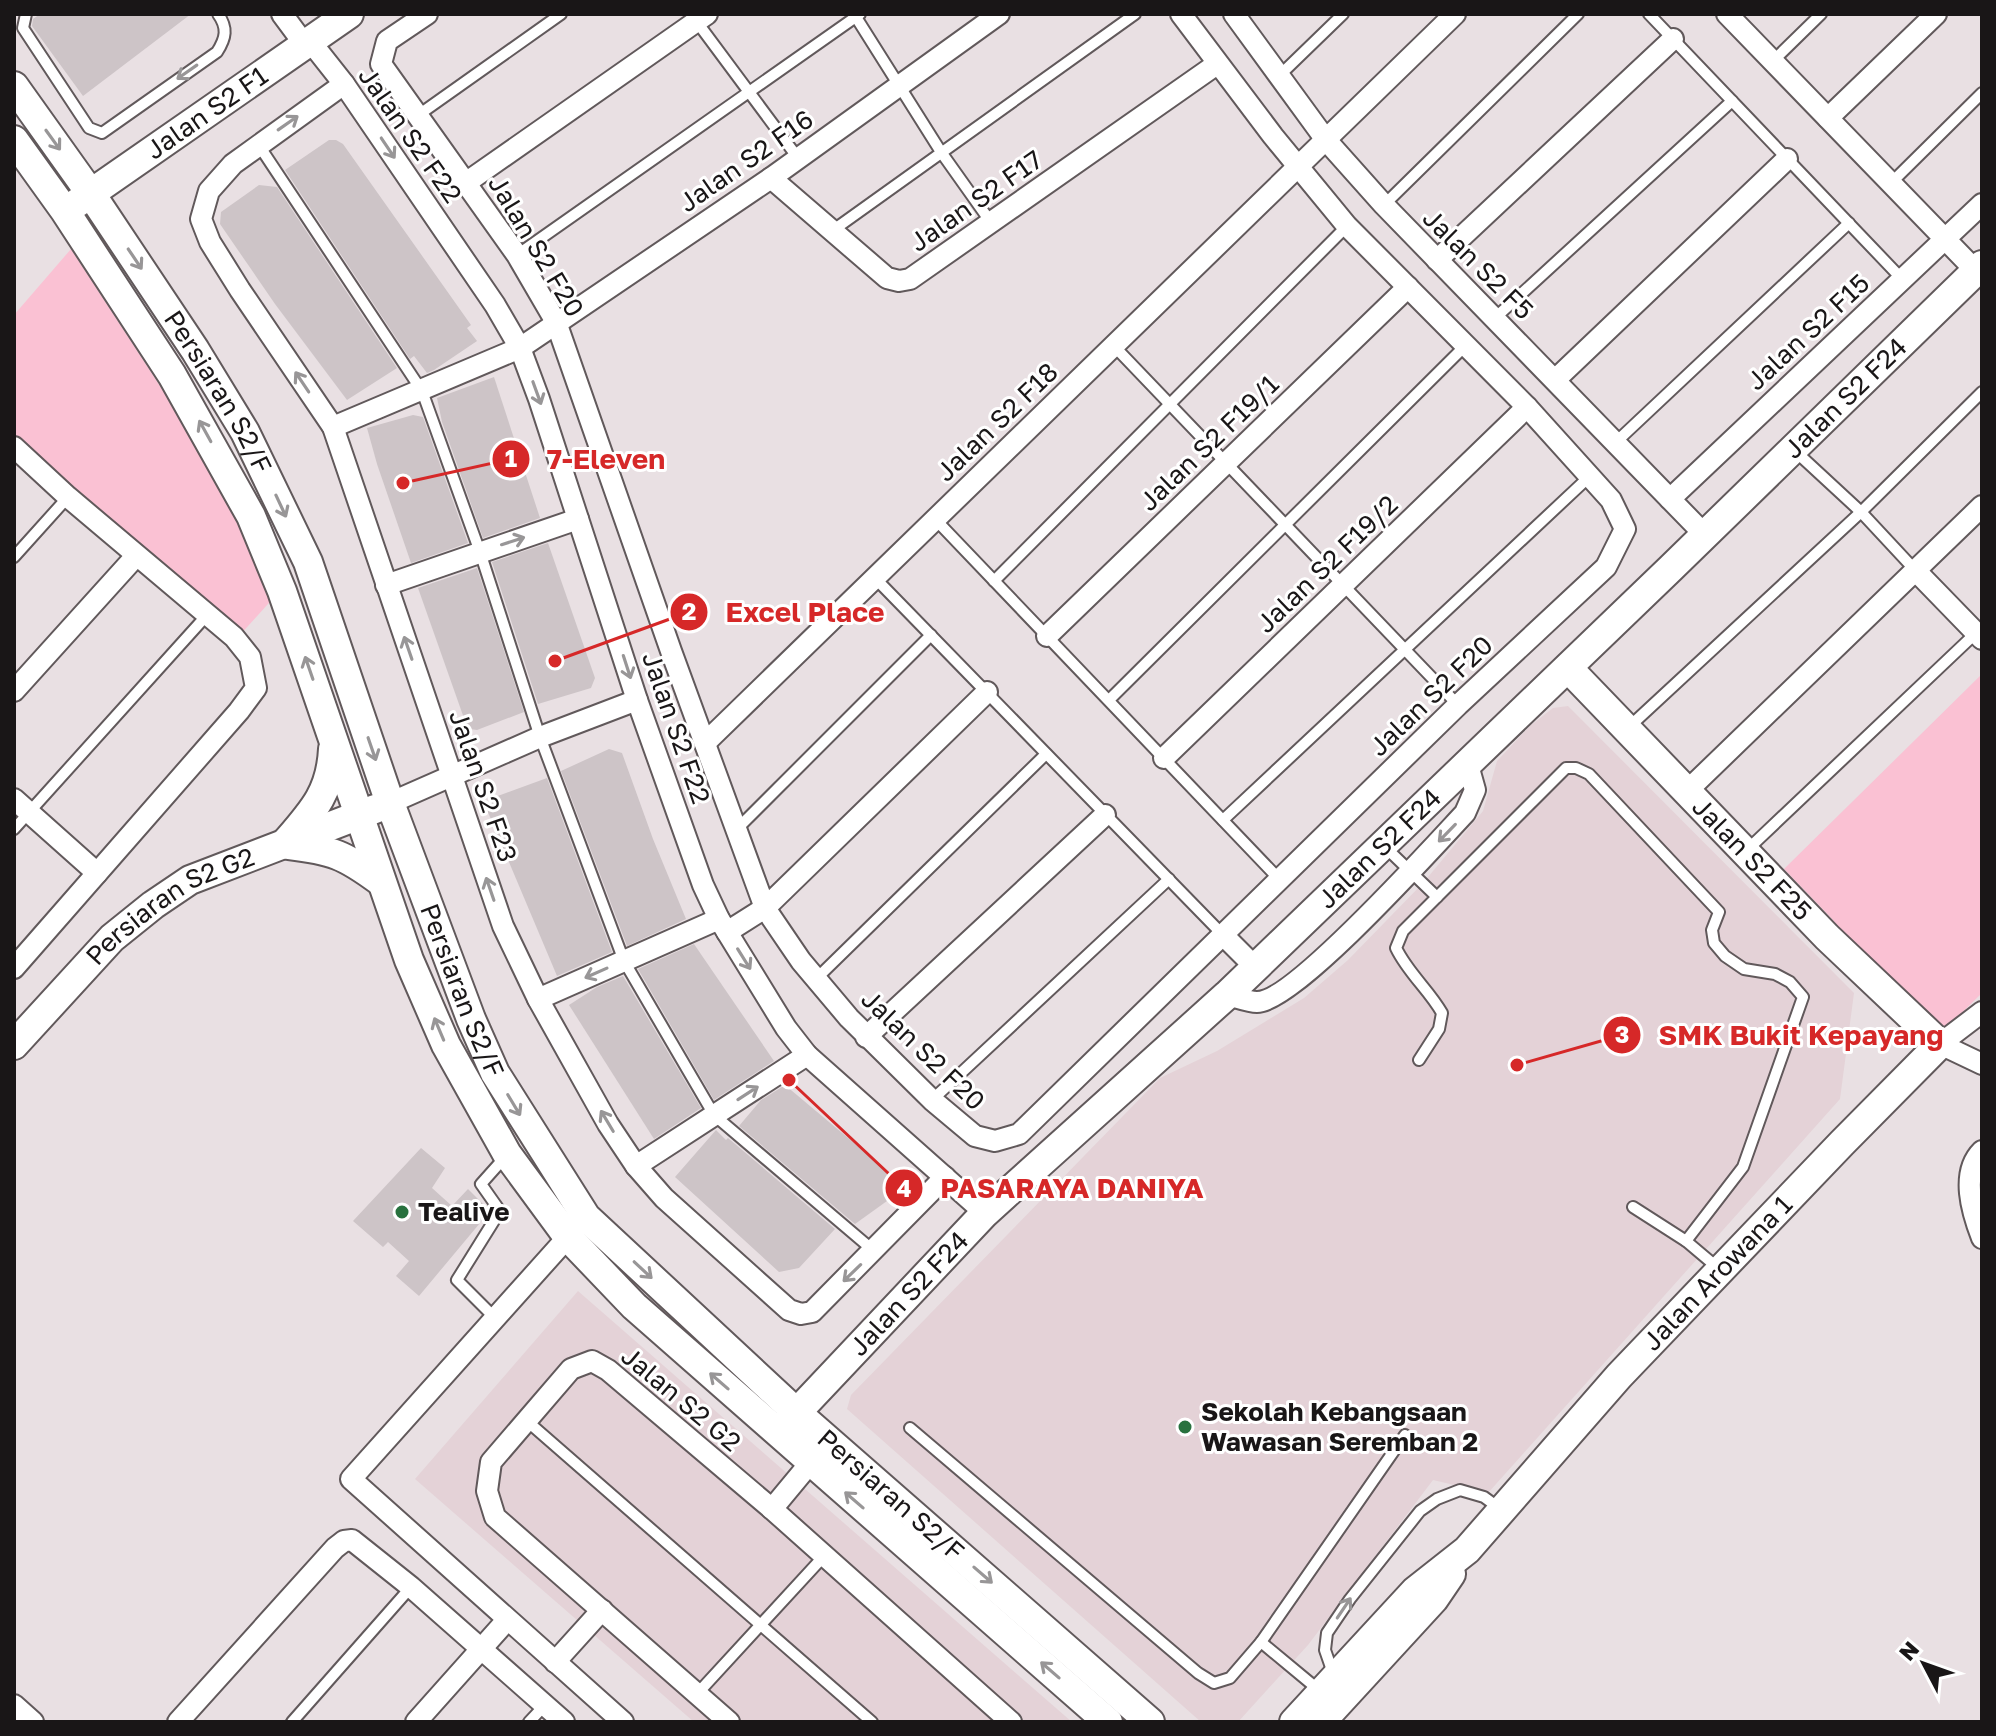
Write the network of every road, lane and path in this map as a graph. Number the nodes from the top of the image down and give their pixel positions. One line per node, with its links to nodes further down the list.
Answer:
1 (26, 14): 2 (lane, one-way to 1)
2 (218, 14)
3 (282, 14): 21 (street, Jalan S2 F22)
4 (349, 14): 21 (street, Jalan S2 F1)
5 (427, 14): 31 (street, Jalan S2 F20)
6 (561, 14): 31 (lane)
7 (999, 14): 26 (street, Jalan S2 F16)
8 (1135, 14): 36 (lane)
9 (1181, 14): 23 (street)
10 (1234, 14): 24 (street, Jalan S2 F5)
11 (1343, 14): 24 (lane)
12 (1455, 14): 34 (street, Jalan S2 F18)
13 (1578, 14): 45 (lane)
14 (1649, 14): 20 (lane)
15 (1727, 14): 22 (street)
16 (1821, 14): 22 (lane)
17 (1936, 14): 32 (street)
18 (857, 15): 26 (lane); 28 (lane)
19 (698, 16): 28 (lane); 41 (street)
20 (1673, 39): 30 (lane); 53 (street)
21 (307, 43): 25 (street, Jalan S2 F22); 43 (street, Jalan S2 F1)
22 (1773, 61): 32 (street)
23 (1217, 64): 39 (street); 47 (street, Jalan S2 F17)
24 (1279, 76): 34 (street, Jalan S2 F5)
25 (344, 84): 35 (street, Jalan S2 F23, one-way to 25); 61 (street, Jalan S2 F22, one-way to 61)
26 (898, 84): 36 (lane); 37 (street, Jalan S2 F16)
27 (14, 86): 43 (street, Persiaran S2/F, one-way to 43)
28 (749, 92): 37 (lane); 52 (lane)
29 (1982, 93): 42 (lane)
30 (1732, 101): 38 (lane); 57 (lane)
31 (417, 116): 41 (street, Jalan S2 F20)
32 (1828, 118): 42 (street)
33 (14, 140): 46 (street, Persiaran S2/F)
34 (1326, 140): 39 (street, Jalan S2 F18); 45 (street, Jalan S2 F5)
35 (258, 144): 63 (lane); 67 (street, Jalan S2 F23, one-way to 35)
36 (941, 152): 47 (lane); 50 (lane)
37 (798, 158): 40 (street, Jalan S2 F16)
38 (1787, 159): 48 (lane); 62 (street)
39 (1298, 167): 49 (street, Jalan S2 F20); 60 (street, Jalan S2 F18)
40 (771, 178): 50 (street, Jalan S2 F17); 58 (street, Jalan S2 F16)
41 (467, 182): 52 (street, Jalan S2 F20)
42 (1891, 183): 51 (street)
43 (91, 194): 46 (street, Jalan S2 F1); 109 (street, Persiaran S2/F, one-way to 109)
44 (1982, 204): 51 (street, Jalan S2 F15)
45 (1384, 205): 53 (street, Jalan S2 F5)
46 (65, 211): 102 (street, Persiaran S2/F, one-way to 46)
47 (990, 221): 50 (street, Jalan S2 F17)
48 (1849, 223): 55 (lane); 68 (lane)
49 (1347, 226): 56 (street, Jalan S2 F20); 65 (lane)
50 (832, 231)
51 (1945, 239): 54 (street); 55 (street, Jalan S2 F15)
52 (517, 255): 58 (street, Jalan S2 F20)
53 (1437, 260): 57 (street, Jalan S2 F5)
54 (1979, 268): 70 (street, Jalan S2 F24)
55 (1902, 279): 74 (street, Jalan S2 F15)
56 (1408, 287): 59 (street, Jalan S2 F20); 71 (street, Jalan S2 F19/1)
57 (1495, 318): 62 (street, Jalan S2 F5)
58 (556, 322): 61 (street, Jalan S2 F16); 103 (street, Jalan S2 F20)
59 (1466, 345): 66 (street, Jalan S2 F20); 79 (lane)
60 (1114, 346): 65 (lane); 78 (street, Jalan S2 F18)
61 (520, 348): 63 (street, Jalan S2 F16); 77 (street, Jalan S2 F22, one-way to 77)
62 (1555, 380): 68 (street, Jalan S2 F5)
63 (422, 391): 67 (street, Jalan S2 F16); 81 (lane)
64 (1982, 392): 76 (lane)
65 (1170, 404): 71 (lane); 86 (lane)
66 (1527, 407): 72 (street, Jalan S2 F20); 88 (street, Jalan S2 F19/2)
67 (333, 427): 87 (street, Jalan S2 F23)
68 (1615, 443): 74 (street, Jalan S2 F5)
69 (14, 447): 73 (street)
70 (1793, 448): 76 (lane); 80 (street, Jalan S2 F24)
71 (1226, 463): 79 (lane); 92 (street, Jalan S2 F19/1)
72 (1590, 476): 93 (lane); 99 (street, Jalan S2 F20)
73 (68, 497): 82 (street); 83 (lane)
74 (1670, 499): 80 (street, Jalan S2 F5)
75 (1982, 506): 84 (street)
76 (1861, 512): 84 (lane); 100 (lane)
77 (578, 519): 81 (street, one-way to 77); 97 (street, Jalan S2 F22, one-way to 97)
78 (935, 519): 85 (street, Jalan S2 F18); 86 (lane)
79 (1286, 525): 88 (lane); 98 (lane)
80 (1704, 534): 94 (street, Jalan S2 F24)
81 (480, 552): 87 (street); 101 (lane)
82 (136, 556): 89 (street); 95 (street)
83 (14, 557)
84 (1915, 570): 90 (street); 108 (street)
85 (875, 578): 91 (lane); 103 (street, Jalan S2 F18)
86 (994, 581): 92 (lane)
87 (386, 585): 107 (street, Jalan S2 F23, one-way to 87)
88 (1343, 585): 93 (lane); 105 (street, Jalan S2 F19/2)
89 (207, 615): 110 (lane); 120 (street)
90 (1980, 633): 118 (lane)
91 (931, 635): 96 (lane); 114 (lane)
92 (1047, 636): 98 (lane)
93 (1405, 650): 99 (lane); 113 (lane)
94 (1568, 668): 100 (street, Jalan S2 F25); 106 (street, Jalan S2 F24)
95 (14, 691)
96 (987, 692): 104 (lane); 125 (street)
97 (637, 700): 101 (street); 126 (street, Jalan S2 F22)
98 (1109, 700): 105 (lane)
99 (1458, 705): 122 (street, Jalan S2 F20)
100 (1628, 729): 108 (street, Jalan S2 F25)
101 (540, 737): 107 (street); 128 (lane)
102 (334, 742): 112 (street, Persiaran S2/F); 117 (street)
103 (705, 743): 114 (street, Jalan S2 F20)
104 (1046, 754): 111 (lane); 131 (lane)
105 (1164, 758): 113 (lane)
106 (1468, 765): 116 (street, Jalan S2 F24); 119 (street, one-way to 119)
107 (451, 775): 109 (street); 133 (street, Jalan S2 F23, one-way to 107)
108 (1687, 791): 118 (street, Jalan S2 F25)
109 (390, 803): 112 (street, Persiaran S2 G2); 149 (street, Persiaran S2/F, one-way to 149)
110 (21, 806): 115 (lane); 120 (street)
111 (1105, 815): 121 (lane); 135 (street)
112 (360, 816): 117 (street, Persiaran S2 G2); 123 (street, Persiaran S2/F)
113 (1223, 820): 122 (lane)
114 (738, 828): 125 (street, Jalan S2 F20)
115 (14, 829)
116 (1382, 844): 119 (lane); 129 (street, Jalan S2 F24)
117 (284, 845): 123 (street); 137 (street, Persiaran S2 G2)
118 (1745, 853): 136 (street, Jalan S2 F25)
119 (1410, 870): 124 (lane); 132 (street)
120 (97, 873): 130 (street)
121 (1169, 879): 127 (lane); 141 (lane)
122 (1279, 879): 127 (street, Jalan S2 F20)
123 (380, 881): 144 (street, Persiaran S2/F, one-way to 123)
124 (1437, 897): 139 (lane); 151 (lane)
125 (765, 908): 126 (street); 131 (street, Jalan S2 F20)
126 (723, 926): 128 (street); 138 (street, Jalan S2 F22, one-way to 138)
127 (1224, 936): 129 (street); 141 (street, Jalan S2 F20)
128 (624, 961): 133 (street, one-way to 133); 142 (lane)
129 (1255, 967): 132 (street, Jalan S2 F24)
130 (14, 968)
131 (816, 979): 135 (street, Jalan S2 F20)
132 (1227, 995): 148 (street, Jalan S2 F24)
133 (538, 999): 145 (street, Jalan S2 F23, one-way to 133)
134 (1982, 1012): 136 (street, Jalan Arowana 1)
135 (866, 1037): 141 (street, Jalan S2 F20)
136 (1940, 1044): 140 (street); 153 (street, Jalan Arowana 1)
137 (14, 1045)
138 (807, 1055): 142 (street, one-way to 138); 146 (street, Jalan S2 F22)
139 (1419, 1060)
140 (1982, 1064)
141 (932, 1100)
142 (714, 1115): 145 (street); 152 (lane)
143 (1982, 1151): 150 (street)
144 (507, 1154): 149 (street, Persiaran S2/F); 154 (lane)
145 (636, 1166): 152 (street, Jalan S2 F23, one-way to 145)
146 (945, 1177): 148 (street, Jalan S2 F22); 152 (street, Jalan S2 F23)
147 (1633, 1207): 151 (lane)
148 (985, 1213): 156 (street, Jalan S2 F24)
149 (577, 1227): 154 (street); 156 (street, Persiaran S2/F)
150 (1982, 1238)
151 (1686, 1241): 153 (lane)
152 (874, 1251)
153 (1720, 1270): 161 (street, Jalan Arowana 1)
154 (495, 1318): 165 (street)
155 (527, 1421): 160 (street, Jalan S2 G2); 164 (street, Jalan S2 G2); 166 (lane)
156 (788, 1423): 159 (street, Persiaran S2/F); 185 (street, Persiaran S2/F, one-way to 185)
157 (910, 1428): 167 (lane)
158 (1405, 1435): 167 (lane)
159 (811, 1462): 160 (street); 184 (street, Persiaran S2/F, one-way to 159)
160 (772, 1509): 162 (street, Jalan S2 G2)
161 (1503, 1511): 171 (street, Jalan Arowana 1); 171 (lane, one-way to 161)
162 (824, 1556): 166 (lane); 174 (street, Jalan S2 G2)
163 (411, 1587): 168 (street); 176 (street); 177 (lane)
164 (602, 1610): 169 (street); 170 (street, Jalan S2 G2)
165 (507, 1620): 168 (street); 169 (street)
166 (761, 1625): 170 (lane); 183 (lane)
167 (1261, 1642): 171 (lane)
168 (481, 1648): 173 (street); 178 (street)
169 (555, 1662): 181 (street)
170 (697, 1694): 182 (street, Jalan S2 G2)
171 (1328, 1700): 186 (street, Jalan Arowana 1)
172 (14, 1705): 175 (street)
173 (545, 1705): 179 (lane); 180 (street)
174 (1002, 1719)
175 (33, 1722)
176 (178, 1722)
177 (292, 1722)
178 (416, 1722)
179 (529, 1722)
180 (564, 1722)
181 (623, 1722)
182 (729, 1722)
183 (872, 1722)
184 (1108, 1722)
185 (1150, 1722)
186 (1294, 1722)

